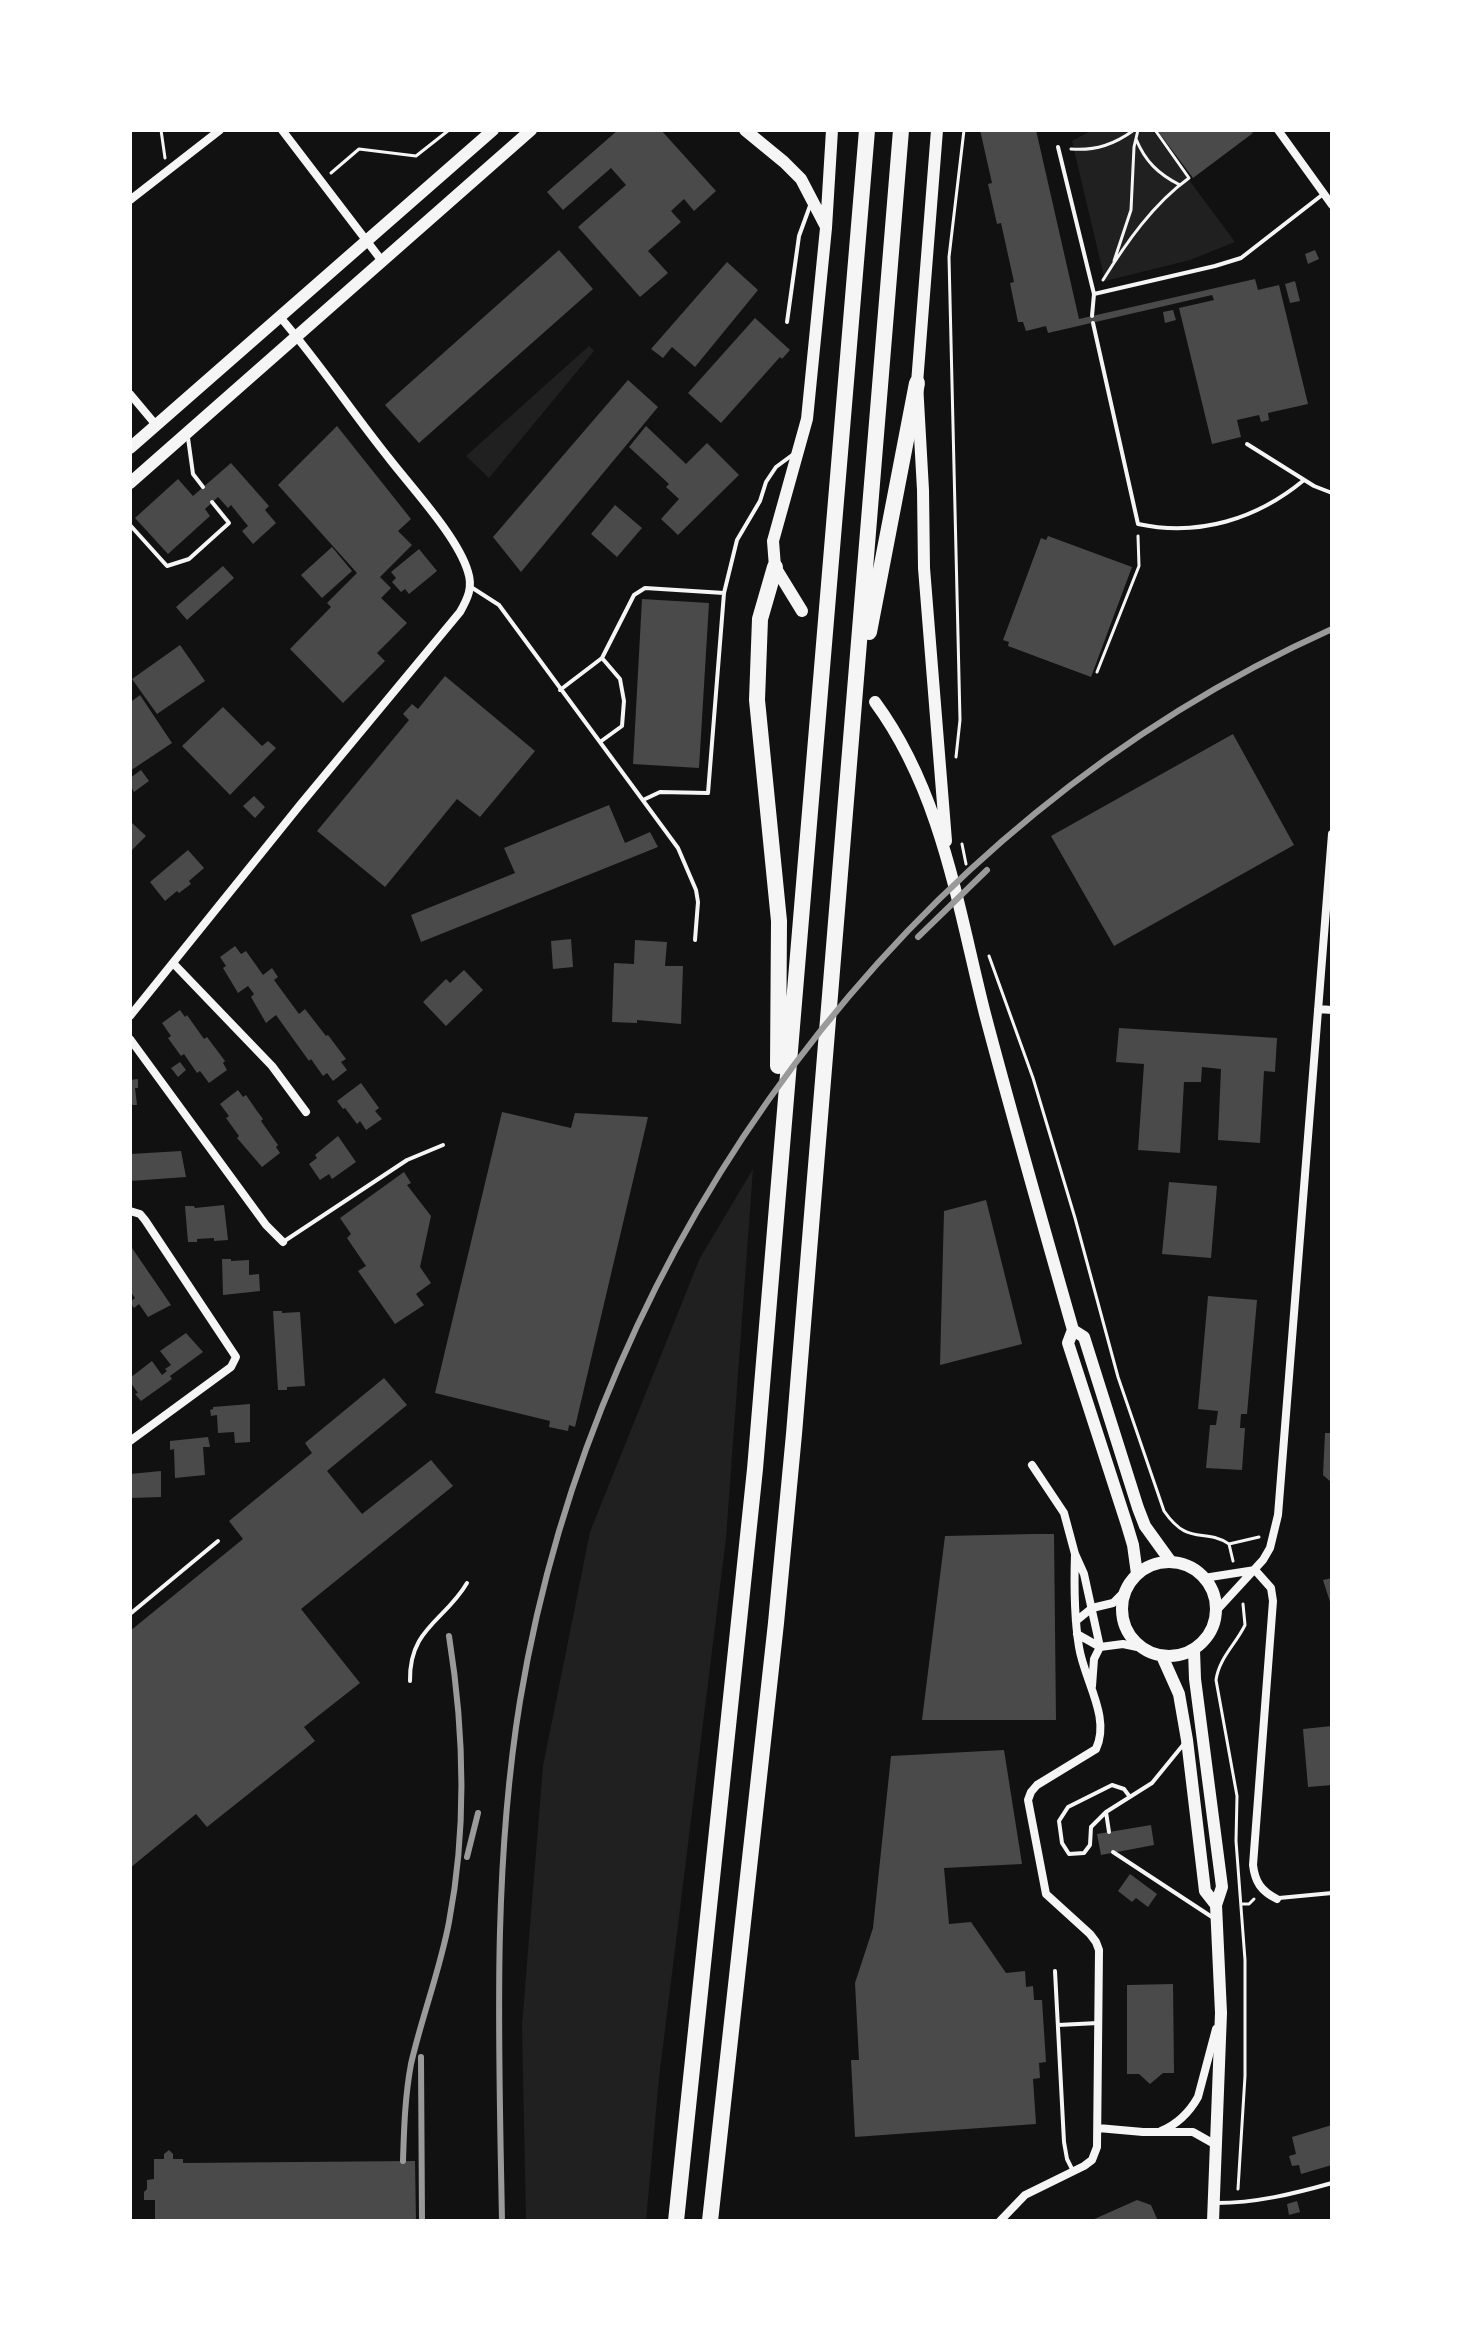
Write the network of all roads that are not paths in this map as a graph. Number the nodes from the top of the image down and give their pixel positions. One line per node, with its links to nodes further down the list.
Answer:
1 (220, 130): 13 (street)
2 (282, 130): 17 (street)
3 (493, 130): 17 (main road)
4 (531, 130): 18 (main road)
5 (745, 130): 14 (main road)
6 (832, 130): 16 (main road)
7 (867, 130): 58 (highway)
8 (901, 130): 45 (highway)
9 (937, 130): 25 (main road)
10 (1278, 130): 12 (street)
11 (1058, 147): 19 (lane)
12 (1324, 193): 15 (street); 19 (lane)
13 (130, 200)
14 (812, 201): 16 (main road); 22 (lane)
15 (1332, 205)
16 (826, 228): 31 (main road)
17 (367, 240): 18 (street); 21 (main road)
18 (382, 261): 24 (main road)
19 (1094, 294): 20 (lane)
20 (1092, 316)
21 (280, 317): 24 (street); 27 (main road)
22 (787, 322)
23 (1093, 323): 32 (lane)
24 (297, 337): 28 (main road); 39 (street)
25 (917, 383): 45 (highway); 49 (main road)
26 (130, 394): 27 (street)
27 (156, 425): 30 (main road)
28 (188, 432): 33 (main road); 34 (lane)
29 (1247, 444): 32 (lane)
30 (130, 448)
31 (796, 452): 38 (main road); 40 (lane)
32 (1304, 480): 35 (lane)
33 (130, 483)
34 (203, 487)
35 (1332, 493)
36 (212, 502): 37 (lane)
37 (130, 525)
38 (775, 567): 41 (main road); 58 (highway)
39 (471, 587): 43 (lane); 51 (street)
40 (724, 593): 42 (lane); 47 (lane)
41 (802, 611)
42 (602, 658): 43 (lane); 46 (lane)
43 (560, 690): 46 (lane)
44 (875, 702): 49 (main road)
45 (853, 712): 103 (highway)
46 (600, 742): 47 (lane)
47 (642, 800): 50 (lane)
48 (1332, 834): 52 (street)
49 (947, 856): 61 (main road)
50 (695, 940)
51 (173, 963): 54 (street); 56 (street)
52 (1318, 1009): 53 (street); 67 (street)
53 (1332, 1010)
54 (130, 1016)
55 (130, 1039): 60 (street)
56 (306, 1112)
57 (443, 1145): 60 (lane)
58 (781, 1149): 102 (highway)
59 (130, 1211): 62 (street)
60 (283, 1242)
61 (1073, 1330): 66 (main road); 68 (main road)
62 (130, 1441)
63 (1032, 1465): 65 (street)
64 (218, 1541): 74 (lane)
65 (1075, 1554): 72 (street); 75 (street)
66 (1171, 1562): 68 (main road); 69 (main road)
67 (1255, 1570): 69 (street); 73 (street); 89 (street)
68 (1137, 1574): 71 (main road)
69 (1204, 1578): 73 (main road)
70 (467, 1583): 81 (lane)
71 (1125, 1591): 72 (street); 78 (main road)
72 (1092, 1608): 75 (street); 77 (street)
73 (1217, 1610): 79 (main road)
74 (130, 1614)
75 (1076, 1621): 76 (street)
76 (1077, 1634): 77 (street); 82 (street)
77 (1100, 1647): 78 (street); 82 (street)
78 (1142, 1648): 80 (main road)
79 (1194, 1650): 80 (main road); 90 (main road)
80 (1162, 1656): 83 (main road)
81 (410, 1681)
82 (1092, 1691): 94 (street)
83 (1187, 1740): 84 (lane); 90 (main road)
84 (1130, 1797): 85 (lane); 85 (lane)
85 (1106, 1812): 86 (lane)
86 (1109, 1832)
87 (1113, 1852): 91 (lane)
88 (1332, 1893): 89 (lane)
89 (1277, 1899)
90 (1216, 1905): 91 (main road)
91 (1216, 1920): 93 (main road)
92 (1055, 1971): 95 (lane)
93 (1221, 2013): 97 (street); 98 (main road)
94 (1098, 2023): 95 (lane); 96 (street)
95 (1058, 2025): 99 (lane)
96 (1098, 2128): 97 (street); 99 (street)
97 (1161, 2131): 98 (street)
98 (1216, 2145): 101 (main road)
99 (1073, 2172): 104 (street)
100 (1332, 2183): 101 (lane)
101 (1213, 2203): 105 (main road)
102 (676, 2221)
103 (710, 2221)
104 (1000, 2221)
105 (1213, 2221)

